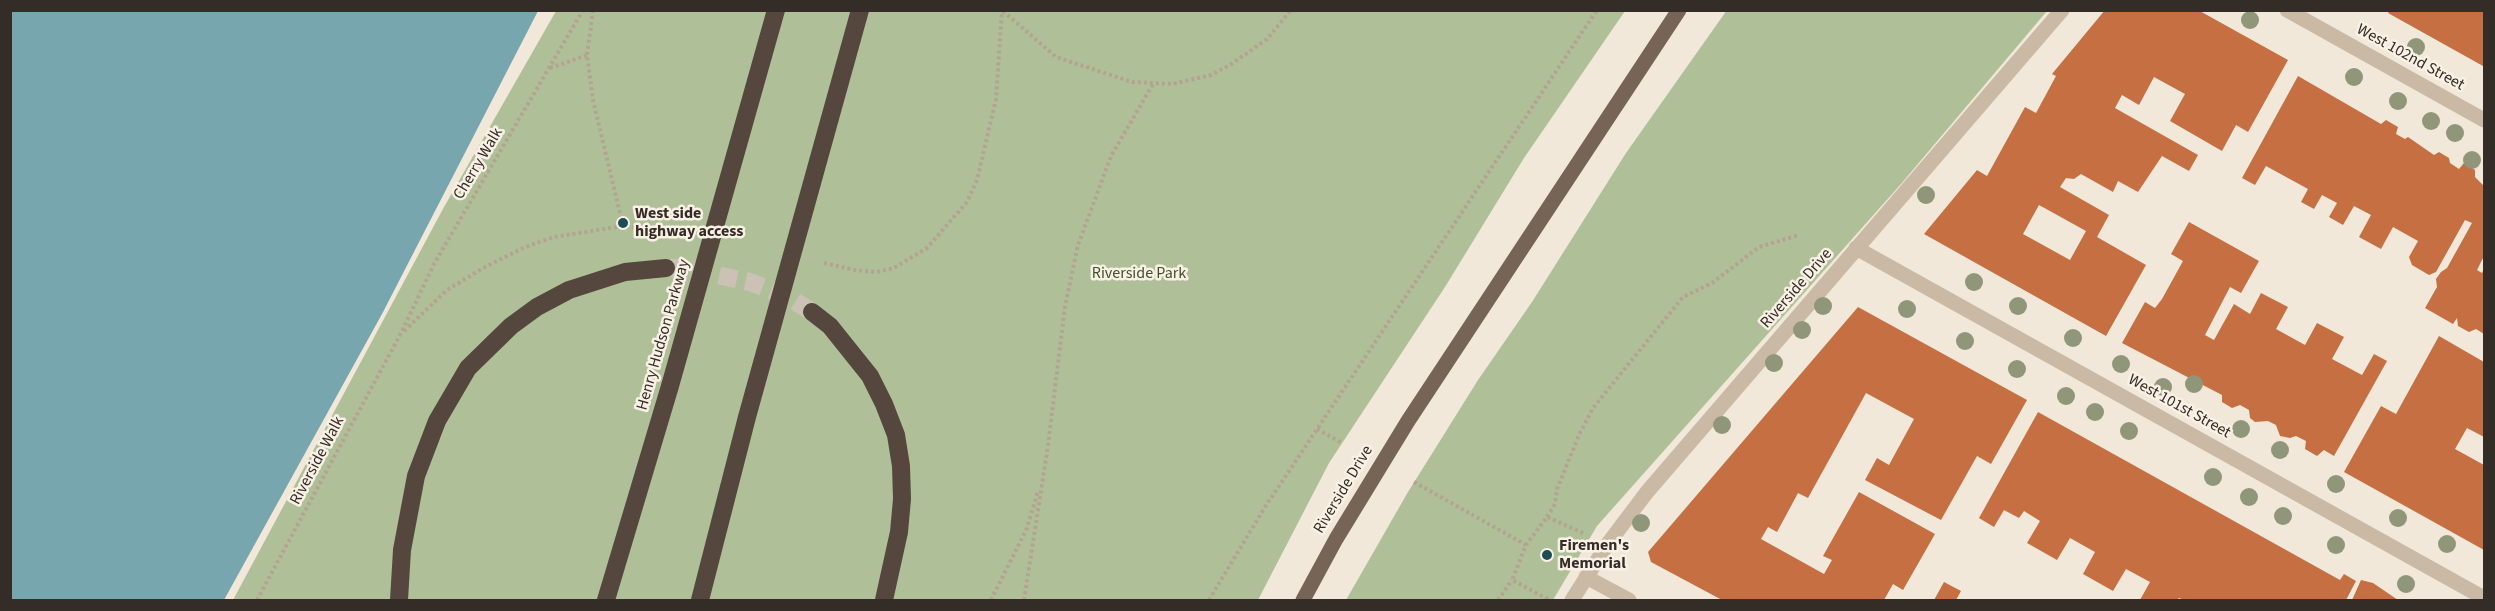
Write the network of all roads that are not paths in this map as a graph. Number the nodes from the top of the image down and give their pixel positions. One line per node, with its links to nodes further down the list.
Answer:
1 (776, 10): 13 (highway, Henry Hudson Parkway)
2 (860, 10): 14 (highway)
3 (1679, 10): 16 (main road, Riverside Drive)
4 (2062, 10): 7 (street, Riverside Drive)
5 (2287, 10): 6 (street, West 102nd Street)
6 (2484, 120)
7 (1856, 248): 10 (street, Riverside Drive); 11 (street, West 101st Street)
8 (666, 268): 12 (highway)
9 (812, 312): 15 (highway)
10 (1586, 577): 17 (street, Riverside Drive); 18 (street)
11 (2484, 597)
12 (399, 600)
13 (606, 600)
14 (700, 600)
15 (884, 600)
16 (1303, 600)
17 (1572, 600)
18 (1629, 600)

